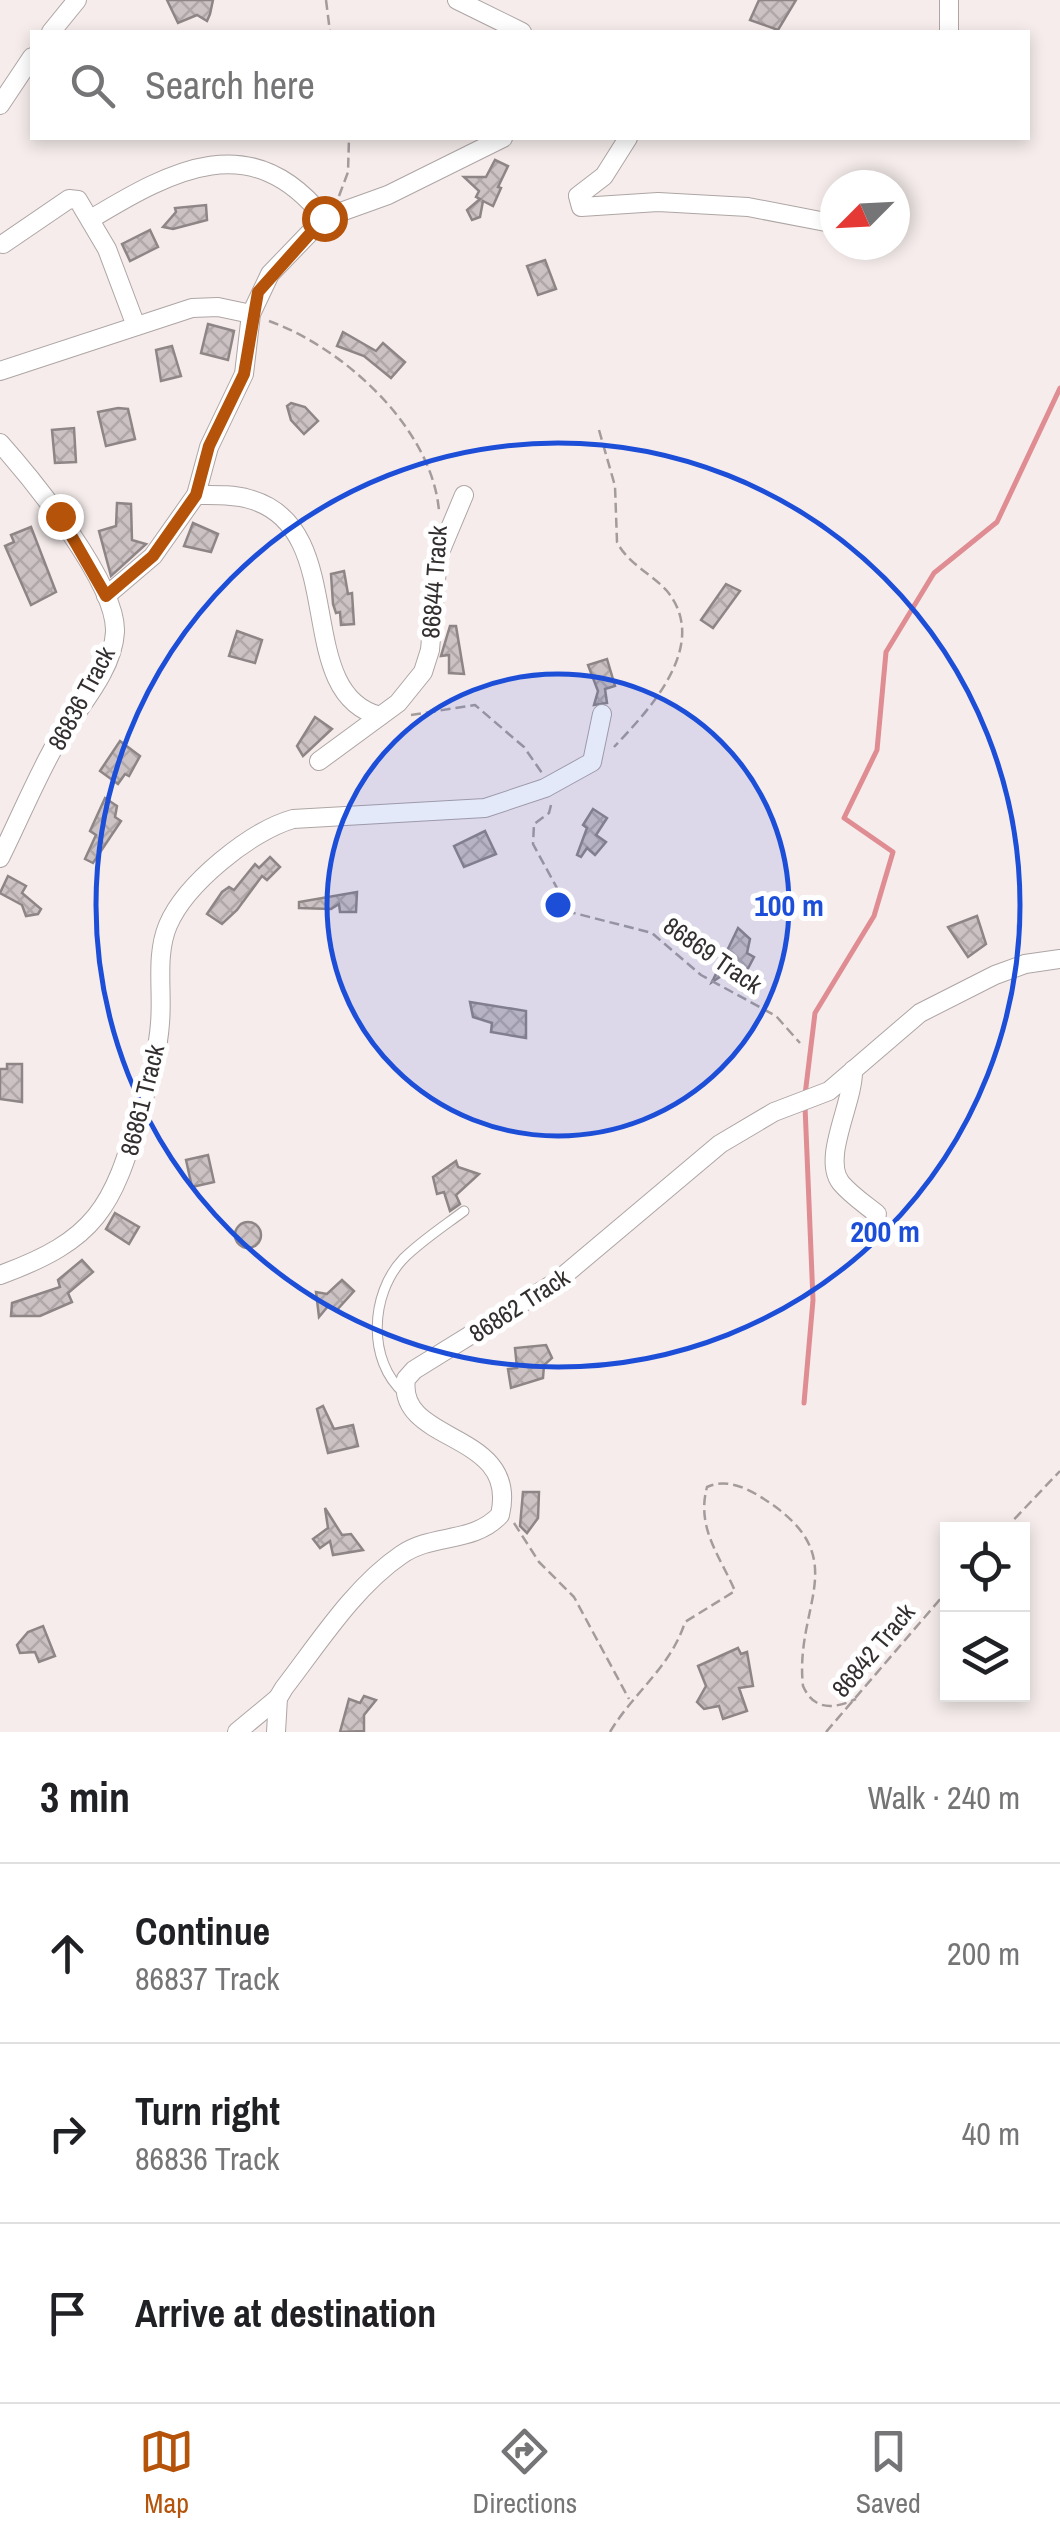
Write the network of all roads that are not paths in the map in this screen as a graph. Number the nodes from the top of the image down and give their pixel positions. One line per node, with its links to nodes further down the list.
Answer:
1 (77, 0): 4 (street)
2 (457, 0): 5 (street)
3 (949, 0): 6 (street)
4 (54, 30)
5 (518, 30)
6 (949, 30)
7 (30, 60): 8 (street)
8 (0, 104)
9 (499, 140): 11 (street)
10 (627, 140): 13 (street)
11 (324, 218): 12 (street); 15 (street)
12 (91, 219): 14 (street); 16 (street)
13 (820, 221)
14 (3, 244)
15 (251, 314): 16 (street); 19 (street)
16 (136, 326): 17 (street)
17 (0, 371)
18 (0, 443): 21 (street, 86836 Track)
19 (196, 495): 21 (street); 23 (street)
20 (464, 495): 23 (street, 86844 Track)
21 (106, 596): 25 (street, 86836 Track)
22 (602, 714): 30 (street, 86861 Track)
23 (380, 716): 24 (street, 86844 Track)
24 (319, 760)
25 (0, 858)
26 (1060, 959): 27 (street, 86862 Track)
27 (853, 1070): 29 (street); 31 (street, 86862 Track)
28 (464, 1210): 31 (lane)
29 (877, 1214)
30 (0, 1275)
31 (404, 1392): 32 (street)
32 (278, 1698): 33 (street); 34 (street)
33 (237, 1732)
34 (276, 1732)

